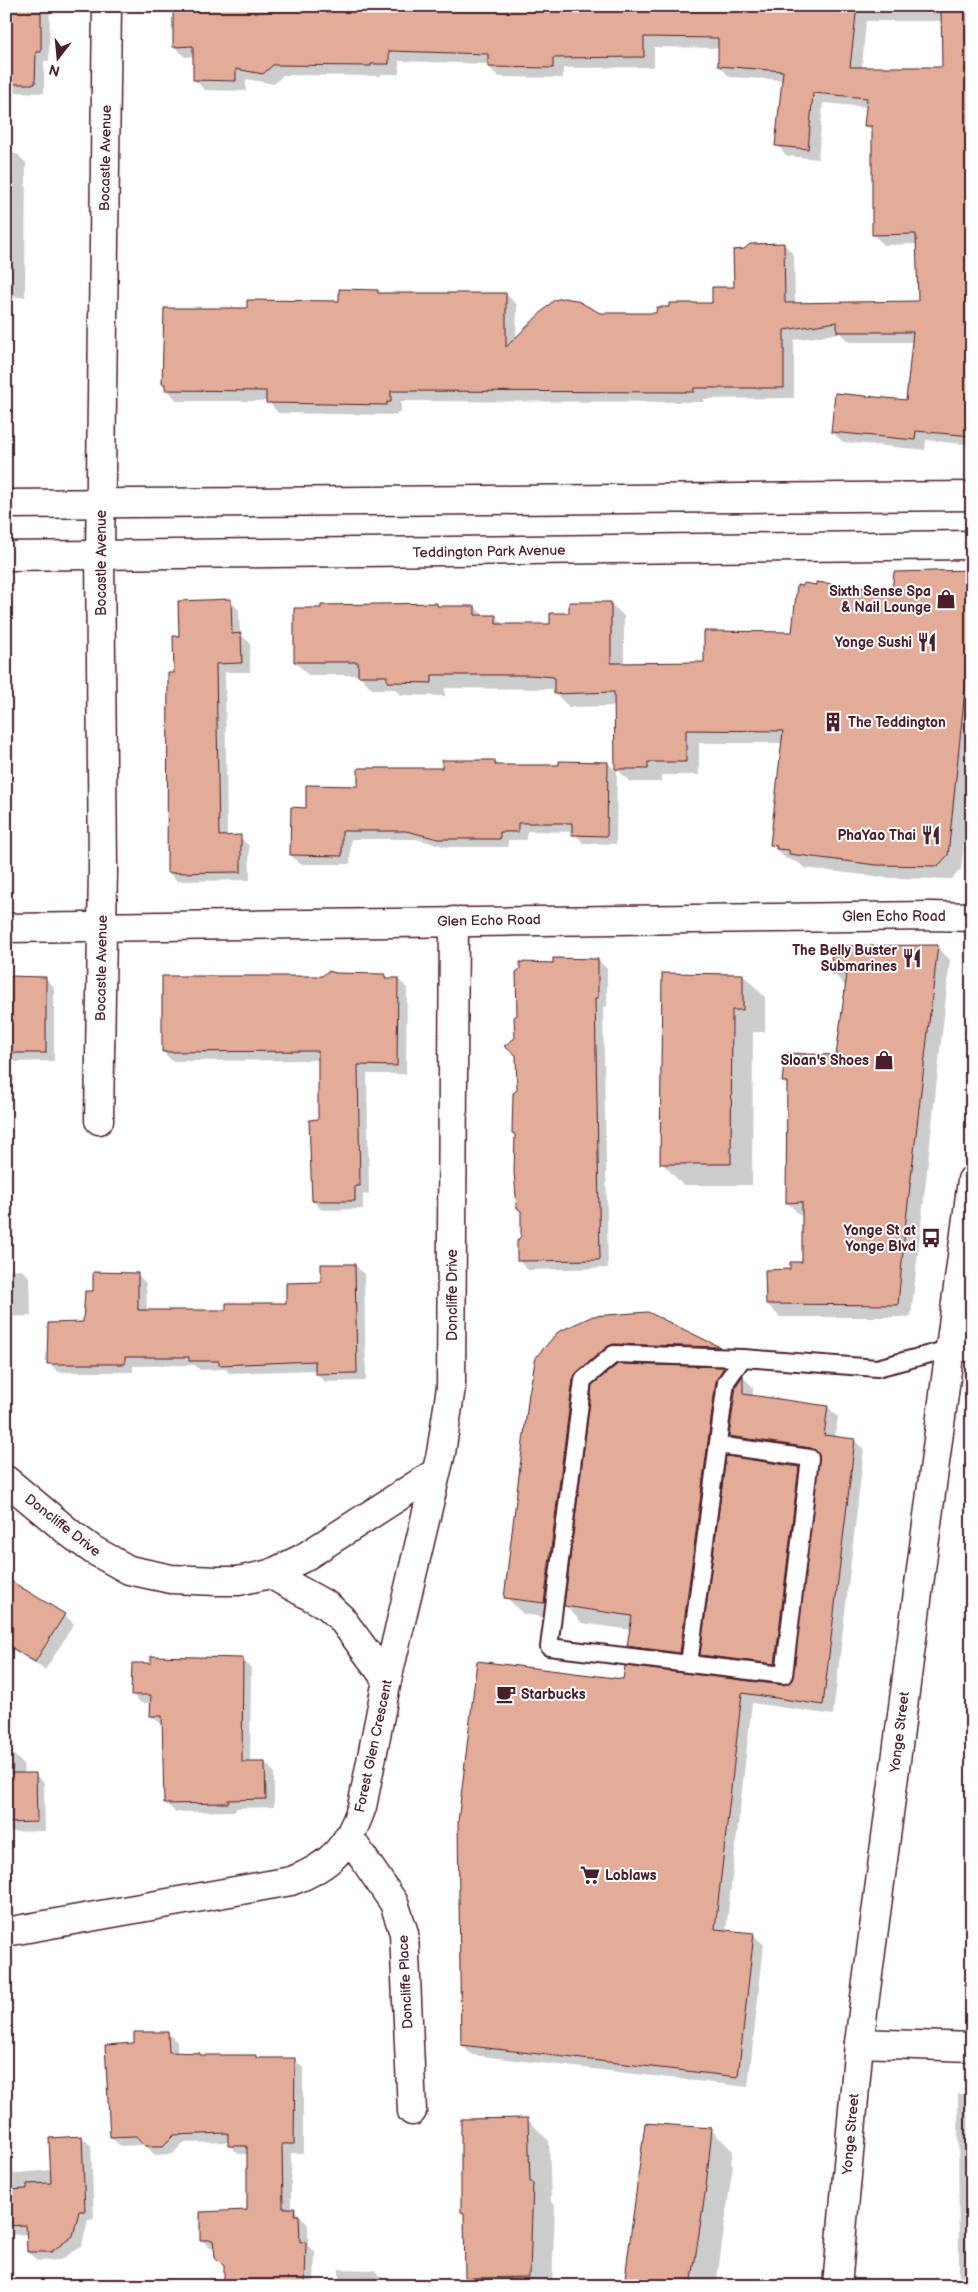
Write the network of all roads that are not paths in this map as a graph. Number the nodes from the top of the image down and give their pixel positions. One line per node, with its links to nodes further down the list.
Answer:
1 (107, 6): 3 (street, Bocastle Avenue)
2 (972, 496): 3 (street)
3 (101, 503): 4 (street); 7 (street, Bocastle Avenue)
4 (6, 504)
5 (972, 545): 7 (street, Teddington Park Avenue)
6 (6, 556): 7 (street, Teddington Park Avenue)
7 (100, 556): 10 (street, Bocastle Avenue)
8 (972, 917): 9 (street, Glen Echo Road)
9 (454, 921): 10 (street, Glen Echo Road); 17 (street, Doncliffe Drive)
10 (102, 926): 11 (street, Glen Echo Road); 12 (street, Bocastle Avenue)
11 (6, 928)
12 (99, 1120)
13 (972, 1180): 14 (street, Yonge Street)
14 (960, 1348): 15 (lane); 24 (street, Yonge Street)
15 (743, 1358): 16 (lane); 20 (lane)
16 (718, 1445): 20 (lane); 20 (lane)
17 (435, 1474): 19 (street, Doncliffe Drive); 21 (street, Forest Glen Crescent)
18 (6, 1480): 19 (street, Doncliffe Drive)
19 (270, 1574): 21 (street)
20 (689, 1664)
21 (387, 1680): 22 (street, Forest Glen Crescent)
22 (349, 1837): 23 (street, Forest Glen Crescent); 26 (street, Doncliffe Place)
23 (6, 1932)
24 (859, 2043): 25 (street); 27 (street, Yonge Street)
25 (972, 2047)
26 (412, 2111)
27 (837, 2286)

